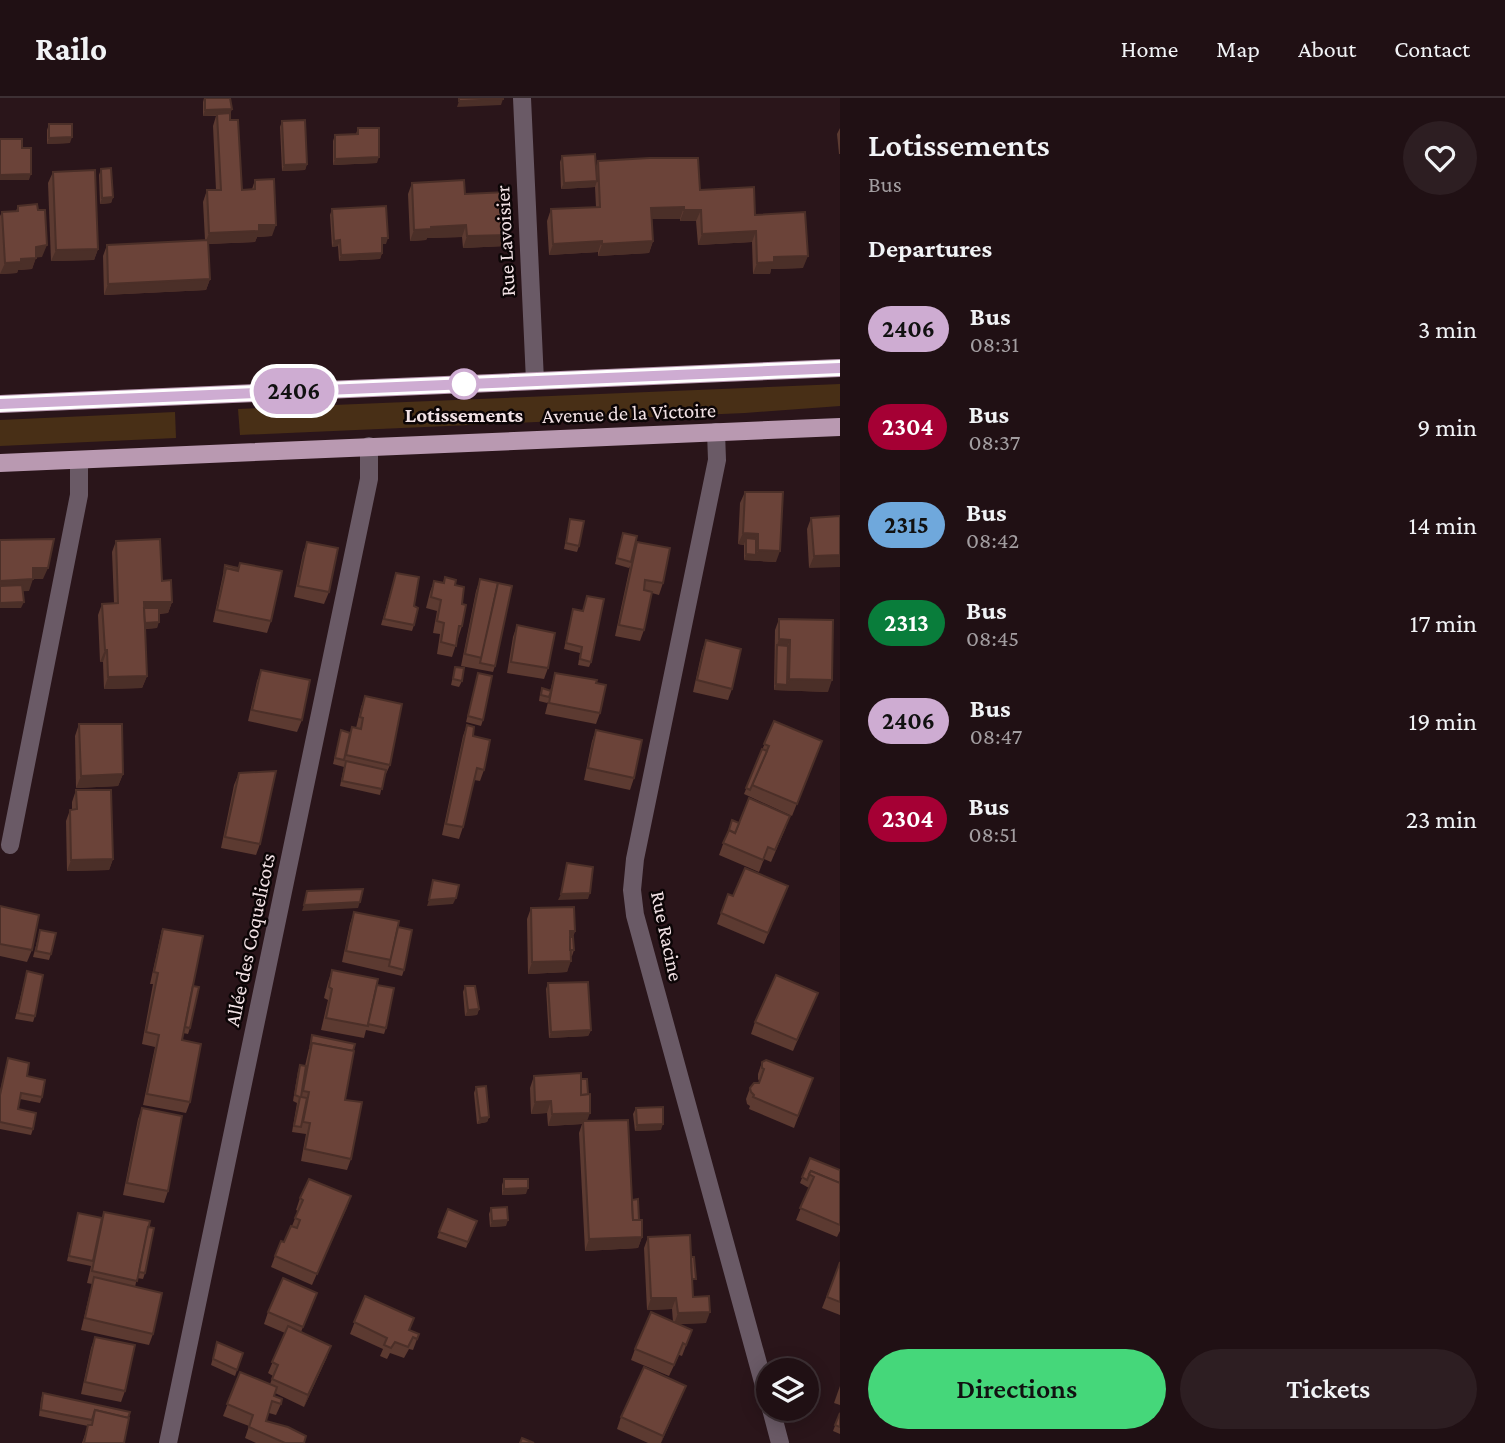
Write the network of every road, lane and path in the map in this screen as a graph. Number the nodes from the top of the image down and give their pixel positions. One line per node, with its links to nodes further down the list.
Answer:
1 (522, 98): 3 (street, Rue Lavoisier)
2 (840, 368): 3 (main road, Avenue de la Victoire)
3 (535, 381): 4 (main road, Avenue de la Victoire)
4 (0, 404)
5 (840, 427): 6 (main road, Avenue de la Victoire)
6 (716, 432): 7 (main road, Avenue de la Victoire); 11 (street, Rue Racine)
7 (369, 446): 8 (main road, Avenue de la Victoire); 13 (street, Allée des Coquelicots)
8 (79, 460): 9 (main road, Avenue de la Victoire); 10 (street)
9 (0, 463)
10 (10, 845)
11 (756, 1358)
12 (774, 1421): 14 (street)
13 (168, 1443)
14 (780, 1443)

